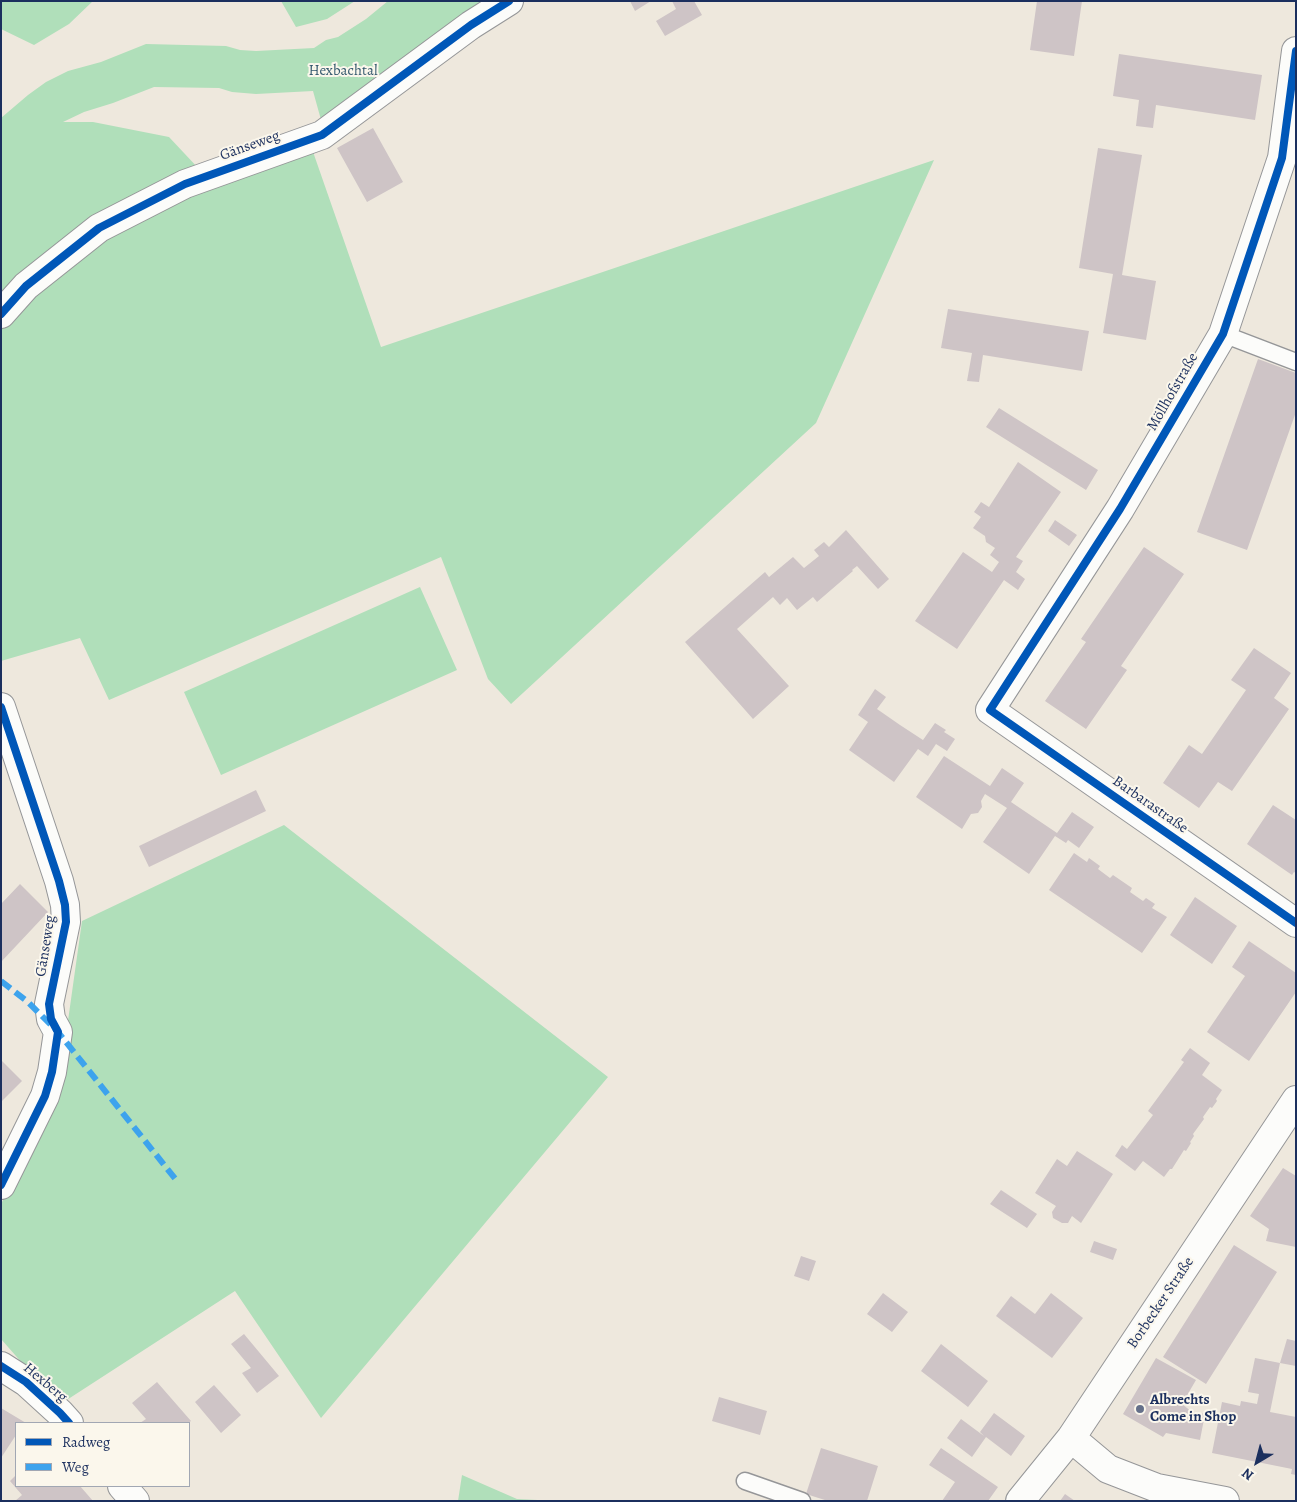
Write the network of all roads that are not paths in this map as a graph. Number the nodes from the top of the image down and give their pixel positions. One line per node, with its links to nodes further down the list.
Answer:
1 (509, 1): 3 (street, Gänseweg)
2 (1296, 51): 4 (street, Möllhofstraße)
3 (1, 314)
4 (1223, 334): 5 (lane); 7 (street, Möllhofstraße)
5 (1296, 362)
6 (1, 707): 10 (street, Gänseweg)
7 (990, 710): 8 (street, Barbarastraße)
8 (1296, 923)
9 (1296, 1100): 13 (street, Borbecker Straße)
10 (1, 1185)
11 (1, 1366): 12 (street, Hexberg)
12 (67, 1422)
13 (1071, 1438): 18 (street, Borbecker Straße); 19 (street)
14 (745, 1481): 17 (lane)
15 (123, 1487): 16 (street)
16 (135, 1501)
17 (802, 1501)
18 (1020, 1501)
19 (1225, 1501)

